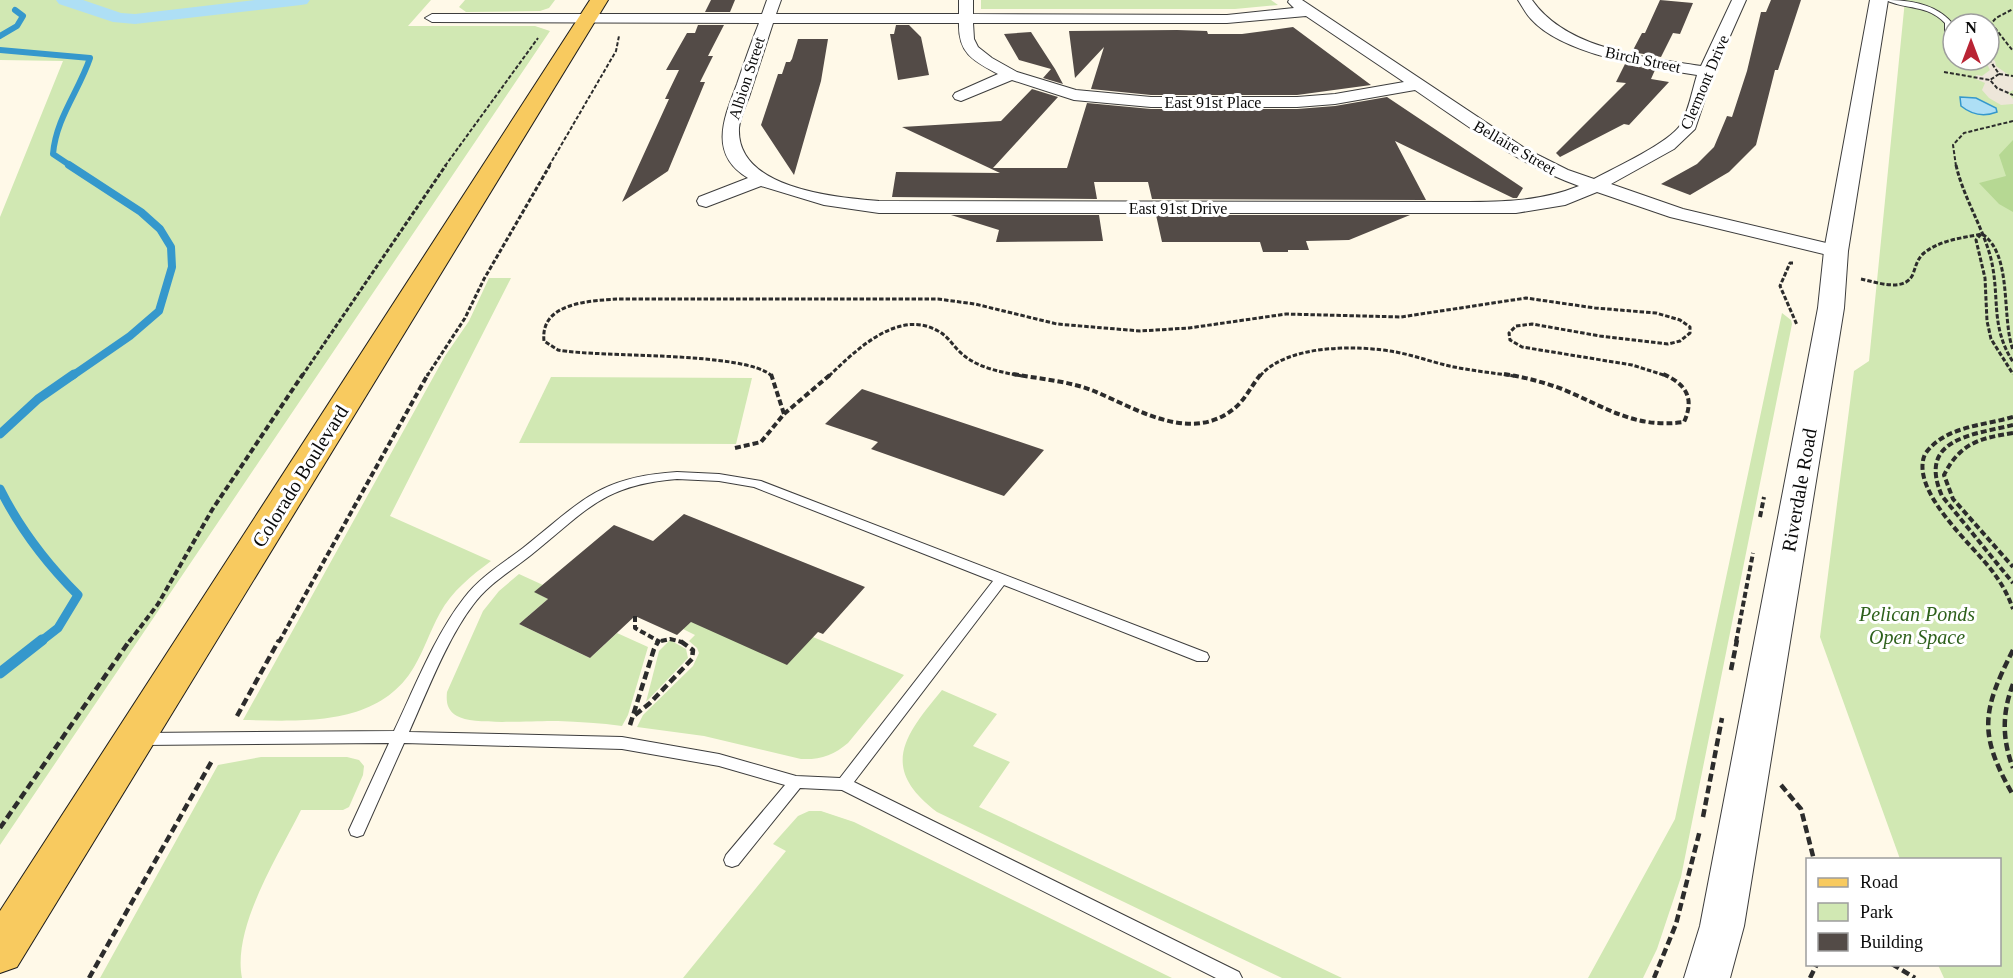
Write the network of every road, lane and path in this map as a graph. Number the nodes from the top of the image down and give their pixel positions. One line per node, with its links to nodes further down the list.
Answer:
1 (447, 0): 12 (street)
2 (599, 0): 12 (main road, Colorado Boulevard)
3 (774, 0): 13 (street, Albion Street)
4 (966, 0): 14 (street, East 91st Place)
5 (1291, 0): 10 (street, Bellaire Street)
6 (1525, 0): 19 (street, Birch Street)
7 (1739, 0): 19 (street, Clermont Drive)
8 (1879, 0): 34 (street, Riverdale Road)
9 (1889, 0): 11 (lane)
10 (1308, 11): 14 (street); 25 (street, Bellaire Street)
11 (1941, 14)
12 (587, 19): 13 (street); 62 (main road, Colorado Boulevard)
13 (766, 19): 14 (street); 29 (street, Albion Street)
14 (966, 19): 22 (street, East 91st Place)
15 (619, 31): 59 (path)
16 (542, 34): 69 (path)
17 (2001, 37): 18 (path)
18 (2013, 51)
19 (1706, 72): 30 (street, Clermont Drive)
20 (1944, 72): 24 (path)
21 (1999, 74): 23 (path); 24 (path)
22 (1011, 75): 25 (street, East 91st Place); 27 (street)
23 (2013, 76)
24 (1990, 80): 26 (path)
25 (1417, 85): 30 (street, Bellaire Street)
26 (2013, 95)
27 (961, 96)
28 (2013, 121): 32 (path)
29 (763, 179): 30 (street, East 91st Drive); 31 (street)
30 (1593, 187): 34 (street, Bellaire Street)
31 (706, 201)
32 (1982, 234): 34 (path); 36 (path); 37 (path); 38 (path)
33 (1791, 263): 35 (path)
34 (1845, 264): 63 (street, Riverdale Road)
35 (1795, 333)
36 (2013, 350)
37 (2013, 362)
38 (2013, 374)
39 (784, 414): 39 (path); 43 (path)
40 (2013, 417): 50 (path)
41 (2013, 425): 49 (path)
42 (2013, 433): 47 (path)
43 (735, 448)
44 (1765, 493): 45 (path)
45 (1759, 524)
46 (1755, 545): 55 (path)
47 (2013, 567)
48 (1001, 579): 54 (lane); 61 (lane); 67 (lane)
49 (2013, 583)
50 (2013, 609)
51 (635, 616): 52 (path)
52 (661, 641): 58 (path); 58 (path)
53 (2013, 650): 68 (path)
54 (1202, 657)
55 (1729, 680)
56 (2013, 684): 64 (path)
57 (1723, 714): 77 (path)
58 (635, 715): 60 (path)
59 (238, 716)
60 (630, 725)
61 (398, 737): 62 (lane); 66 (lane); 70 (lane)
62 (133, 740): 73 (main road, Colorado Boulevard)
63 (1752, 756): 71 (path); 78 (street, Riverdale Road)
64 (2013, 768)
65 (202, 779): 75 (path)
66 (796, 782): 67 (lane); 72 (lane)
67 (844, 784): 76 (lane)
68 (2013, 795)
69 (0, 828)
70 (357, 830)
71 (1813, 858)
72 (732, 860)
73 (0, 952)
74 (1895, 966): 79 (path)
75 (89, 978)
76 (1233, 978)
77 (1654, 978)
78 (1707, 978)
79 (1915, 978)

